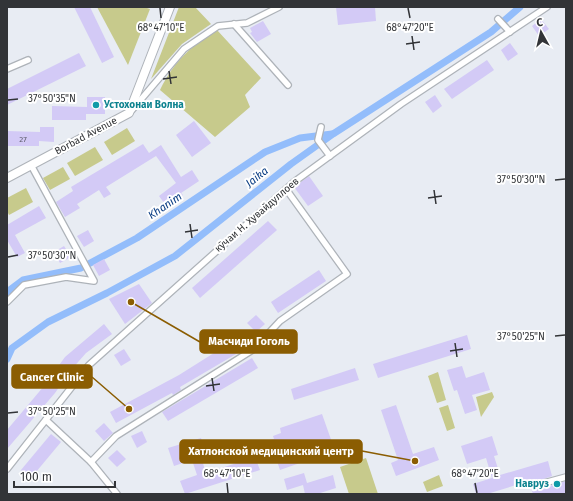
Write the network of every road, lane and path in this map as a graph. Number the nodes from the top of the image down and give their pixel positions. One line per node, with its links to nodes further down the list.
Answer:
1 (170, 7): 10 (street, Borbad Avenue)
2 (279, 7): 5 (street)
3 (547, 7): 6 (street, кӯчаи Н. Ҳувайдуллоев)
4 (498, 19): 6 (street)
5 (234, 24): 9 (street); 10 (street)
6 (510, 32): 12 (street, кӯчаи Н. Ҳувайдуллоев)
7 (28, 60): 8 (street)
8 (7, 69)
9 (288, 85)
10 (129, 113): 13 (street, Borbad Avenue)
11 (321, 127): 12 (street)
12 (330, 156): 15 (street, кӯчаи Н. Ҳувайдуллоев)
13 (32, 165): 14 (street, Borbad Avenue); 16 (street)
14 (7, 178)
15 (286, 189): 17 (street, кӯчаи Н. Ҳувайдуллоев); 18 (street)
16 (7, 302)
17 (46, 420): 18 (street); 19 (street, кӯчаи Н. Ҳувайдуллоев)
18 (91, 462): 22 (street)
19 (7, 469)
20 (566, 477): 21 (street)
21 (544, 483)
22 (117, 494)

